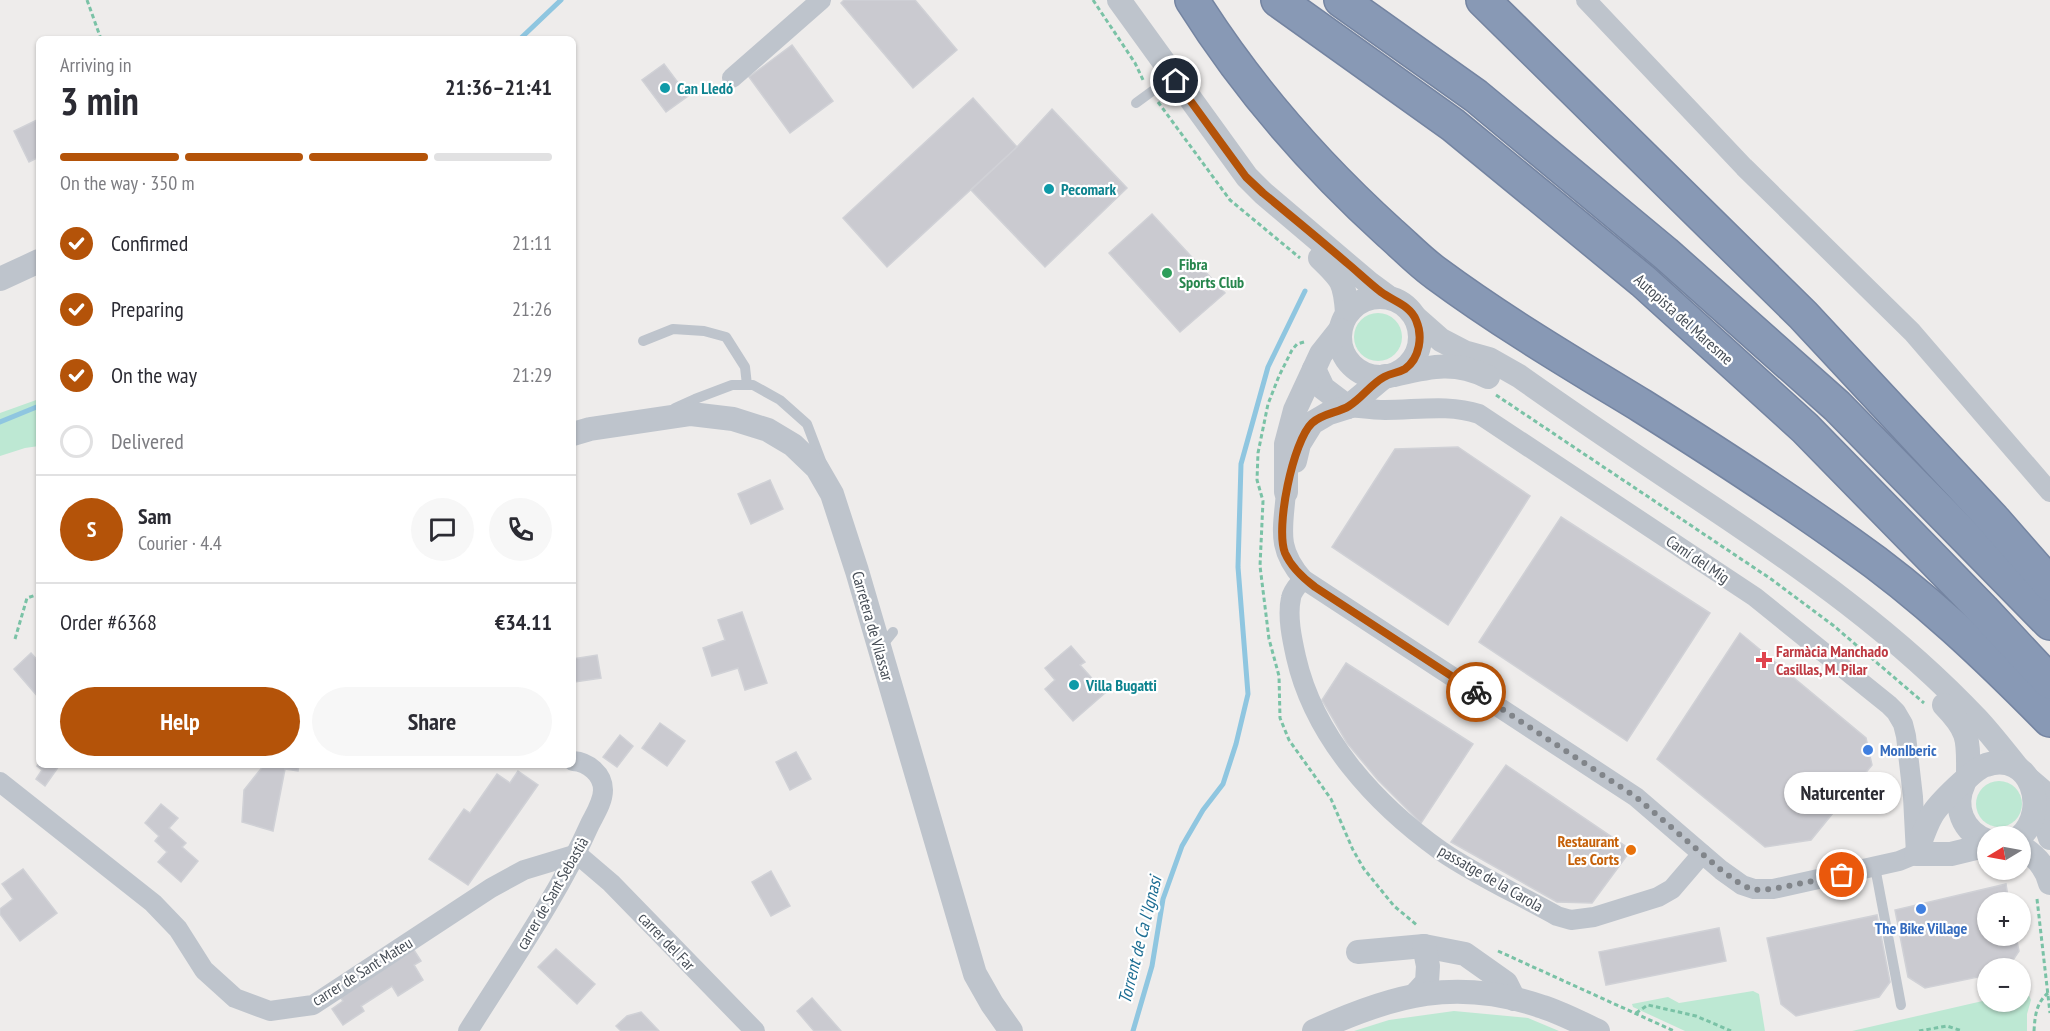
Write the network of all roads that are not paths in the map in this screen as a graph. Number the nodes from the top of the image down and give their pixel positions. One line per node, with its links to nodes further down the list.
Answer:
1 (821, 0): 9 (street)
2 (1106, 0): 10 (street)
3 (1119, 0): 11 (street)
4 (1192, 0): 32 (highway)
5 (1278, 0): 31 (highway, Autopista del Maresme)
6 (1341, 0): 30 (highway)
7 (1483, 0): 29 (highway)
8 (1586, 0): 26 (street)
9 (732, 78)
10 (1162, 84): 11 (lane); 12 (lane); 17 (street)
11 (1186, 95): 15 (street)
12 (1136, 103)
13 (36, 262): 14 (street)
14 (0, 279)
15 (1388, 297): 16 (street); 17 (street)
16 (1416, 318): 20 (street); 34 (street)
17 (1344, 322): 19 (street); 20 (street)
18 (643, 341): 21 (lane)
19 (1314, 369): 22 (street); 25 (street)
20 (1390, 375): 22 (street); 35 (street)
21 (747, 385): 23 (lane); 27 (lane)
22 (1348, 407): 25 (street); 42 (street, Camí del Mig)
23 (651, 420): 24 (street, Carretera de Vilassar); 27 (street, Carretera de Vilassar)
24 (579, 431)
25 (1286, 492): 28 (street)
26 (2050, 492)
27 (832, 494): 53 (street, Carretera de Vilassar)
28 (1304, 579): 41 (street); 41 (street, passatge de la Carola)
29 (2050, 584)
30 (2050, 623)
31 (2050, 682)
32 (2050, 720)
33 (576, 761): 40 (street, carrer de Sant Sebastià)
34 (2023, 771): 35 (street); 37 (street)
35 (1966, 780): 38 (street); 42 (street)
36 (0, 782): 40 (street, carrer de Sant Mateu)
37 (2041, 821)
38 (1977, 836)
39 (1977, 846): 42 (street)
40 (577, 854): 51 (street, carrer de Sant Sebastià); 52 (street, carrer del Far)
41 (1702, 854): 44 (street)
42 (1916, 854): 44 (street)
43 (2031, 855): 45 (street)
44 (1875, 867): 50 (lane)
45 (2043, 889)
46 (1425, 937): 47 (street); 48 (street); 49 (street)
47 (1358, 952)
48 (1416, 994): 49 (street); 54 (street)
49 (1514, 999): 55 (street)
50 (1901, 1005)
51 (468, 1031)
52 (755, 1031)
53 (1011, 1031)
54 (1314, 1031)
55 (1598, 1031)

